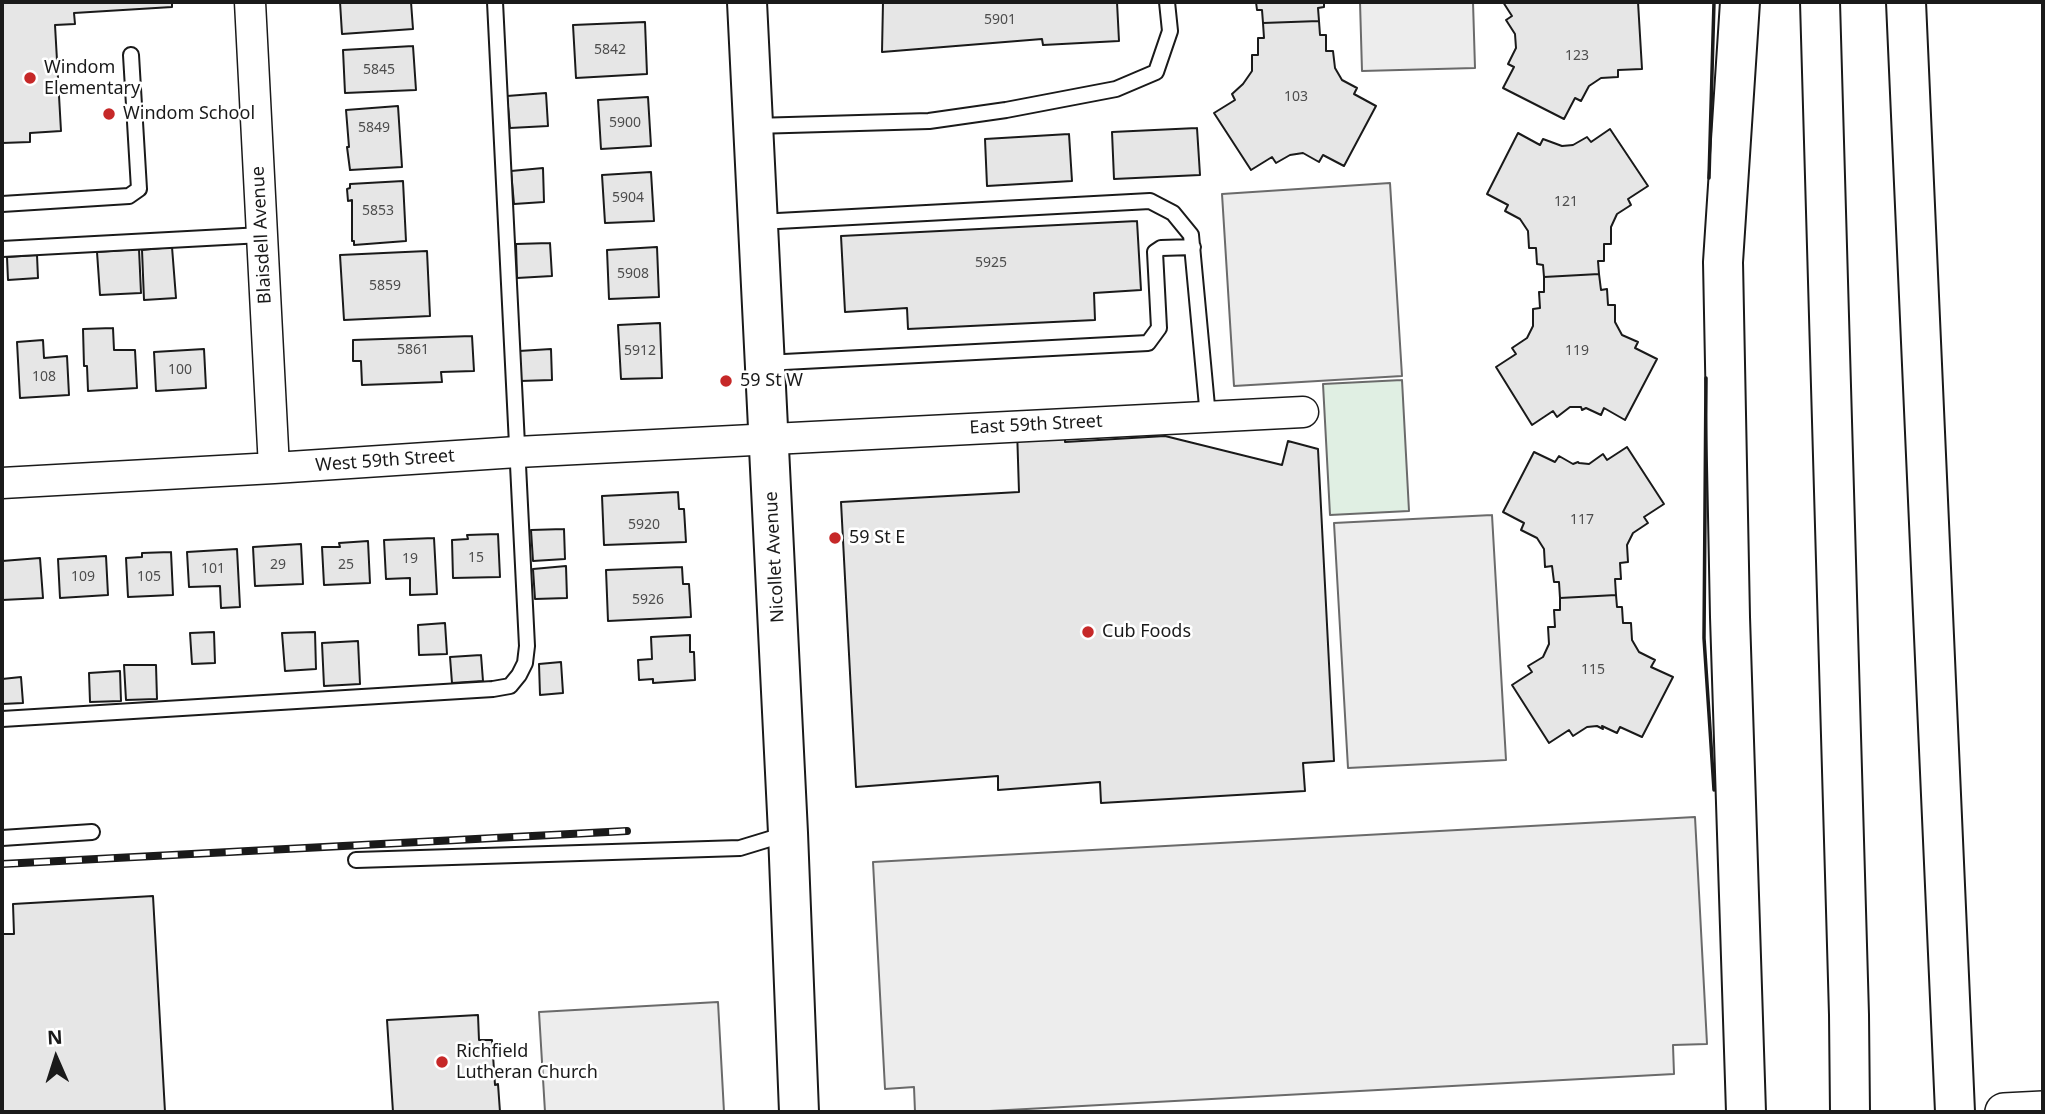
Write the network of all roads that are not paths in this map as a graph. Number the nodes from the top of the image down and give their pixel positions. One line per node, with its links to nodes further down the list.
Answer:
1 (250, 2): 12 (street, Blaisdell Avenue)
2 (495, 2): 19 (lane)
3 (747, 2): 9 (main road, Nicollet Avenue)
4 (1167, 2): 9 (lane)
5 (1740, 2): 29 (main road)
6 (1820, 2): 30 (main road)
7 (1906, 2): 31 (main road)
8 (131, 55): 10 (lane)
9 (753, 126): 11 (main road, Nicollet Avenue)
10 (2, 204)
11 (757, 222): 13 (lane); 15 (main road, Nicollet Avenue)
12 (262, 235): 14 (lane); 20 (street, Blaisdell Avenue)
13 (1192, 247): 15 (lane); 17 (lane)
14 (2, 249)
15 (764, 363): 18 (main road, Nicollet Avenue)
16 (1303, 412): 17 (street, East 59th Street)
17 (1208, 416): 18 (street, East 59th Street)
18 (769, 439): 19 (street, West 59th Street); 24 (main road, Nicollet Avenue)
19 (517, 452): 20 (street, West 59th Street); 22 (lane)
20 (274, 468): 21 (street, West 59th Street)
21 (2, 483)
22 (2, 719)
23 (92, 832): 25 (lane)
24 (788, 834): 26 (lane); 28 (main road, Nicollet Avenue)
25 (2, 838)
26 (356, 860)
27 (2043, 1110): 32 (street)
28 (799, 1112)
29 (1746, 1112)
30 (1850, 1112)
31 (1955, 1112)
32 (2004, 1112)

